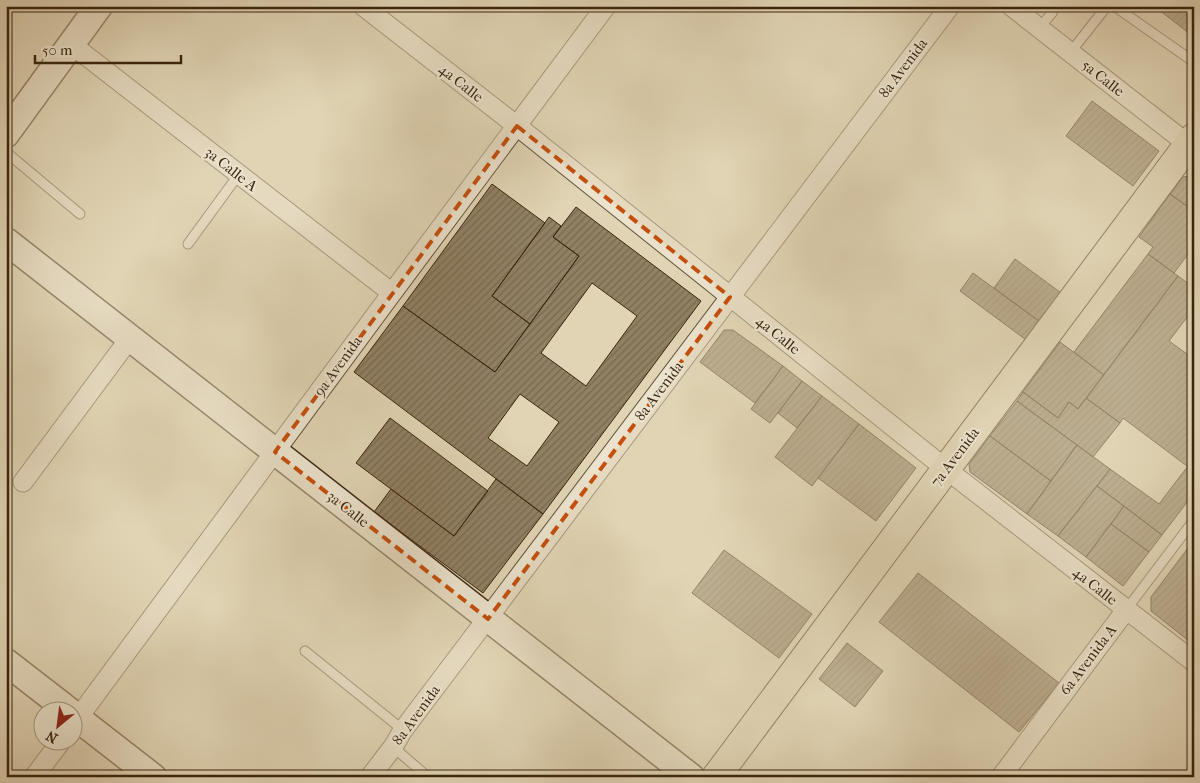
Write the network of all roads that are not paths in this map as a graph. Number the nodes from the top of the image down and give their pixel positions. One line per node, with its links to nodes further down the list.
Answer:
1 (99, 6): 10 (street)
2 (364, 6): 13 (street, 4a Calle)
3 (606, 6): 13 (street, 9a Avenida)
4 (950, 6): 22 (street, 8a Avenida)
5 (1011, 6): 9 (street, 5a Calle)
6 (1054, 6): 9 (lane)
7 (1117, 8): 12 (lane)
8 (1103, 11): 11 (lane)
9 (1040, 28): 11 (street, 5a Calle)
10 (70, 44): 14 (street); 17 (street, 3a Calle A)
11 (1070, 53): 15 (street, 5a Calle)
12 (1194, 62)
13 (517, 126): 21 (street, 9a Avenida); 22 (street, 4a Calle)
14 (6, 134)
15 (1192, 144): 25 (main road, 7a Avenida)
16 (6, 152): 18 (lane)
17 (239, 174): 20 (lane); 21 (street, 3a Calle A)
18 (80, 214)
19 (6, 242): 23 (street, 3a Calle)
20 (188, 244)
21 (392, 293): 24 (street, 9a Avenida)
22 (730, 297): 25 (street, 4a Calle); 29 (street, 8a Avenida)
23 (130, 338): 24 (street, 3a Calle); 26 (street)
24 (275, 452): 29 (street, 3a Calle); 34 (street, 9a Avenida)
25 (946, 469): 28 (street, 4a Calle); 44 (main road, 7a Avenida)
26 (23, 482)
27 (1194, 520): 28 (lane, 6a Avenida A)
28 (1126, 610): 32 (street, 4a Calle); 45 (street, 6a Avenida A)
29 (488, 619): 36 (street, 8a Avenida); 43 (street, 3a Calle)
30 (305, 651): 36 (lane)
31 (6, 662): 33 (street)
32 (1194, 662)
33 (52, 700)
34 (82, 705)
35 (82, 724): 40 (street)
36 (403, 730): 37 (street, 8a Avenida)
37 (393, 747): 41 (street, 8a Avenida); 42 (lane)
38 (54, 750): 39 (street)
39 (34, 777)
40 (153, 777)
41 (370, 777)
42 (428, 777)
43 (691, 777)
44 (716, 777)
45 (1001, 777)

